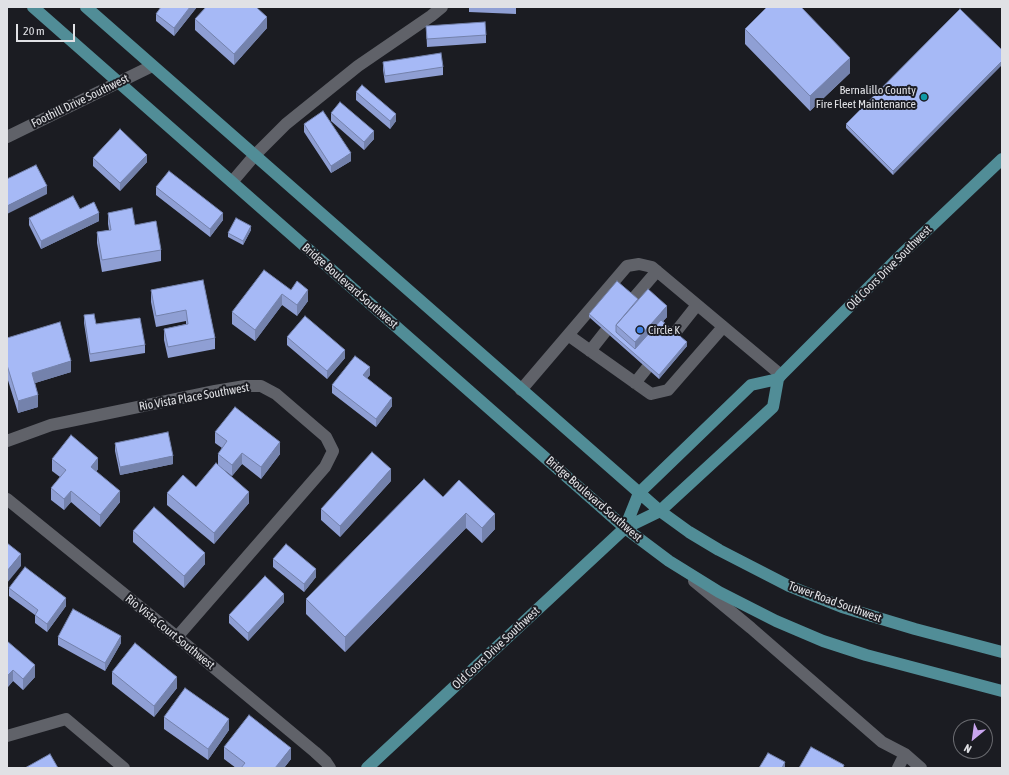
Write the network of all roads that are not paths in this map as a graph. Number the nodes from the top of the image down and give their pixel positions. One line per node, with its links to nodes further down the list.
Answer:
1 (34, 7): 5 (main road, Bridge Boulevard Southwest)
2 (86, 7): 4 (main road)
3 (442, 7): 7 (street)
4 (152, 66): 5 (street, Foothill Drive Southwest); 7 (main road)
5 (119, 82): 6 (street, Foothill Drive Southwest); 9 (main road, Bridge Boulevard Southwest)
6 (7, 137)
7 (255, 155): 9 (street); 21 (main road)
8 (1002, 159): 19 (main road, Old Coors Drive Southwest)
9 (232, 182): 26 (main road, Bridge Boulevard Southwest)
10 (657, 271): 11 (street); 12 (street); 16 (street)
11 (633, 299)
12 (697, 305): 13 (street); 15 (street)
13 (723, 327): 19 (street); 20 (street)
14 (605, 332): 17 (street)
15 (674, 334)
16 (568, 335): 17 (street); 21 (street)
17 (590, 351): 20 (street)
18 (647, 368): 20 (street)
19 (780, 377): 23 (main road, Old Coors Drive Southwest); 25 (main road, Old Coors Drive Southwest)
20 (635, 383)
21 (522, 390): 23 (main road)
22 (7, 441): 28 (street, Rio Vista Place Southwest)
23 (639, 493): 25 (main road); 26 (main road, Old Coors Drive Southwest)
24 (7, 499): 28 (street, Rio Vista Court Southwest)
25 (660, 512): 26 (main road, Old Coors Drive Southwest); 29 (main road, Tower Road Southwest)
26 (624, 528): 27 (main road, Bridge Boulevard Southwest); 35 (main road, Old Coors Drive Southwest)
27 (670, 561): 30 (main road); 32 (street)
28 (177, 636): 34 (street, Rio Vista Court Southwest)
29 (1002, 652)
30 (1002, 691)
31 (7, 736): 33 (street)
32 (905, 754): 36 (street); 37 (street)
33 (124, 768)
34 (330, 768)
35 (367, 768)
36 (898, 768)
37 (921, 768)

